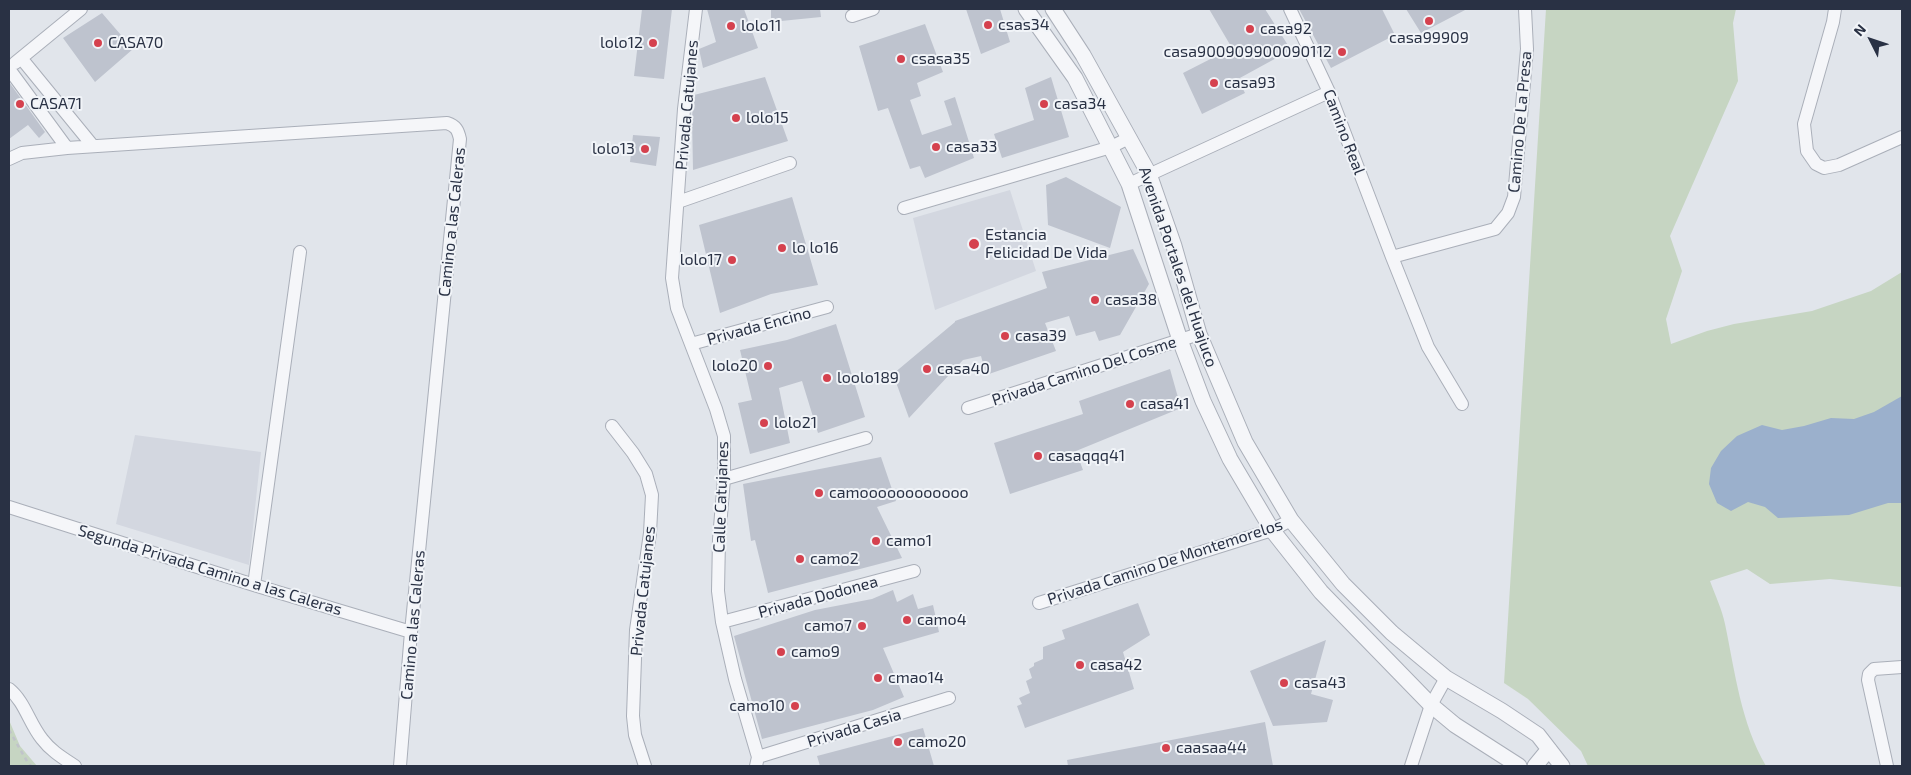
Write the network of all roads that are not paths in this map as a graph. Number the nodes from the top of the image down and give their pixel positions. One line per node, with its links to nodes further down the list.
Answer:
1 (81, 9): 10 (street)
2 (696, 9): 22 (street, Privada Catujanes)
3 (873, 9): 9 (street)
4 (1026, 9): 16 (street, Avenida Portales del Huajuco)
5 (1053, 9): 14 (street, Avenida Portales del Huajuco)
6 (1290, 9): 12 (street, Camino Real)
7 (1526, 9): 25 (street, Camino De La Presa)
8 (1835, 9): 13 (street)
9 (852, 16)
10 (21, 58): 11 (street); 15 (street)
11 (9, 68): 17 (street)
12 (1329, 92): 20 (street); 25 (street, Camino Real)
13 (1902, 137)
14 (1129, 138): 16 (street); 20 (street, Avenida Portales del Huajuco)
15 (93, 146): 17 (street, Camino a las Caleras); 42 (street, Camino a las Caleras)
16 (1111, 146): 21 (street, Avenida Portales del Huajuco); 23 (street)
17 (68, 148): 18 (street, Camino a las Caleras)
18 (9, 159)
19 (790, 163): 22 (street)
20 (1148, 174): 21 (street); 27 (street, Avenida Portales del Huajuco)
21 (1129, 184): 28 (street, Avenida Portales del Huajuco)
22 (678, 202): 29 (street, Calle Catujanes)
23 (904, 208)
24 (300, 252): 39 (street)
25 (1392, 257): 30 (street, Camino Real)
26 (827, 307): 29 (street, Privada Encino)
27 (1200, 334): 28 (street, Privada Camino Del Cosme); 36 (street, Avenida Portales del Huajuco)
28 (1180, 340): 31 (street, Privada Camino Del Cosme); 37 (street, Avenida Portales del Huajuco)
29 (691, 344): 34 (street, Calle Catujanes)
30 (1462, 404)
31 (968, 408)
32 (612, 426): 52 (street, Privada Catujanes)
33 (866, 438): 34 (street)
34 (724, 479): 41 (street, Calle Catujanes)
35 (9, 507): 39 (street, Segunda Privada Camino a las Caleras)
36 (1291, 520): 37 (street, Privada Camino De Montemorelos); 44 (street, Avenida Portales del Huajuco)
37 (1272, 530): 40 (street, Privada Camino De Montemorelos); 47 (street, Avenida Portales del Huajuco)
38 (914, 571): 41 (street, Privada Dodonea)
39 (254, 585): 42 (street, Segunda Privada Camino a las Caleras)
40 (1039, 603)
41 (722, 622): 49 (street, Calle Catujanes)
42 (411, 632): 51 (street, Camino a las Caleras)
43 (1902, 667): 57 (street)
44 (1446, 678): 47 (street); 48 (street, Avenida Portales del Huajuco)
45 (9, 689): 50 (street)
46 (950, 698): 49 (street, Privada Casia)
47 (1431, 705): 53 (street); 54 (street, Avenida Portales del Huajuco)
48 (1549, 749): 55 (street); 56 (street, Avenida Portales del Huajuco)
49 (757, 762)
50 (75, 766)
51 (400, 766)
52 (645, 766)
53 (1411, 766)
54 (1519, 766)
55 (1535, 766)
56 (1562, 766)
57 (1887, 766)

